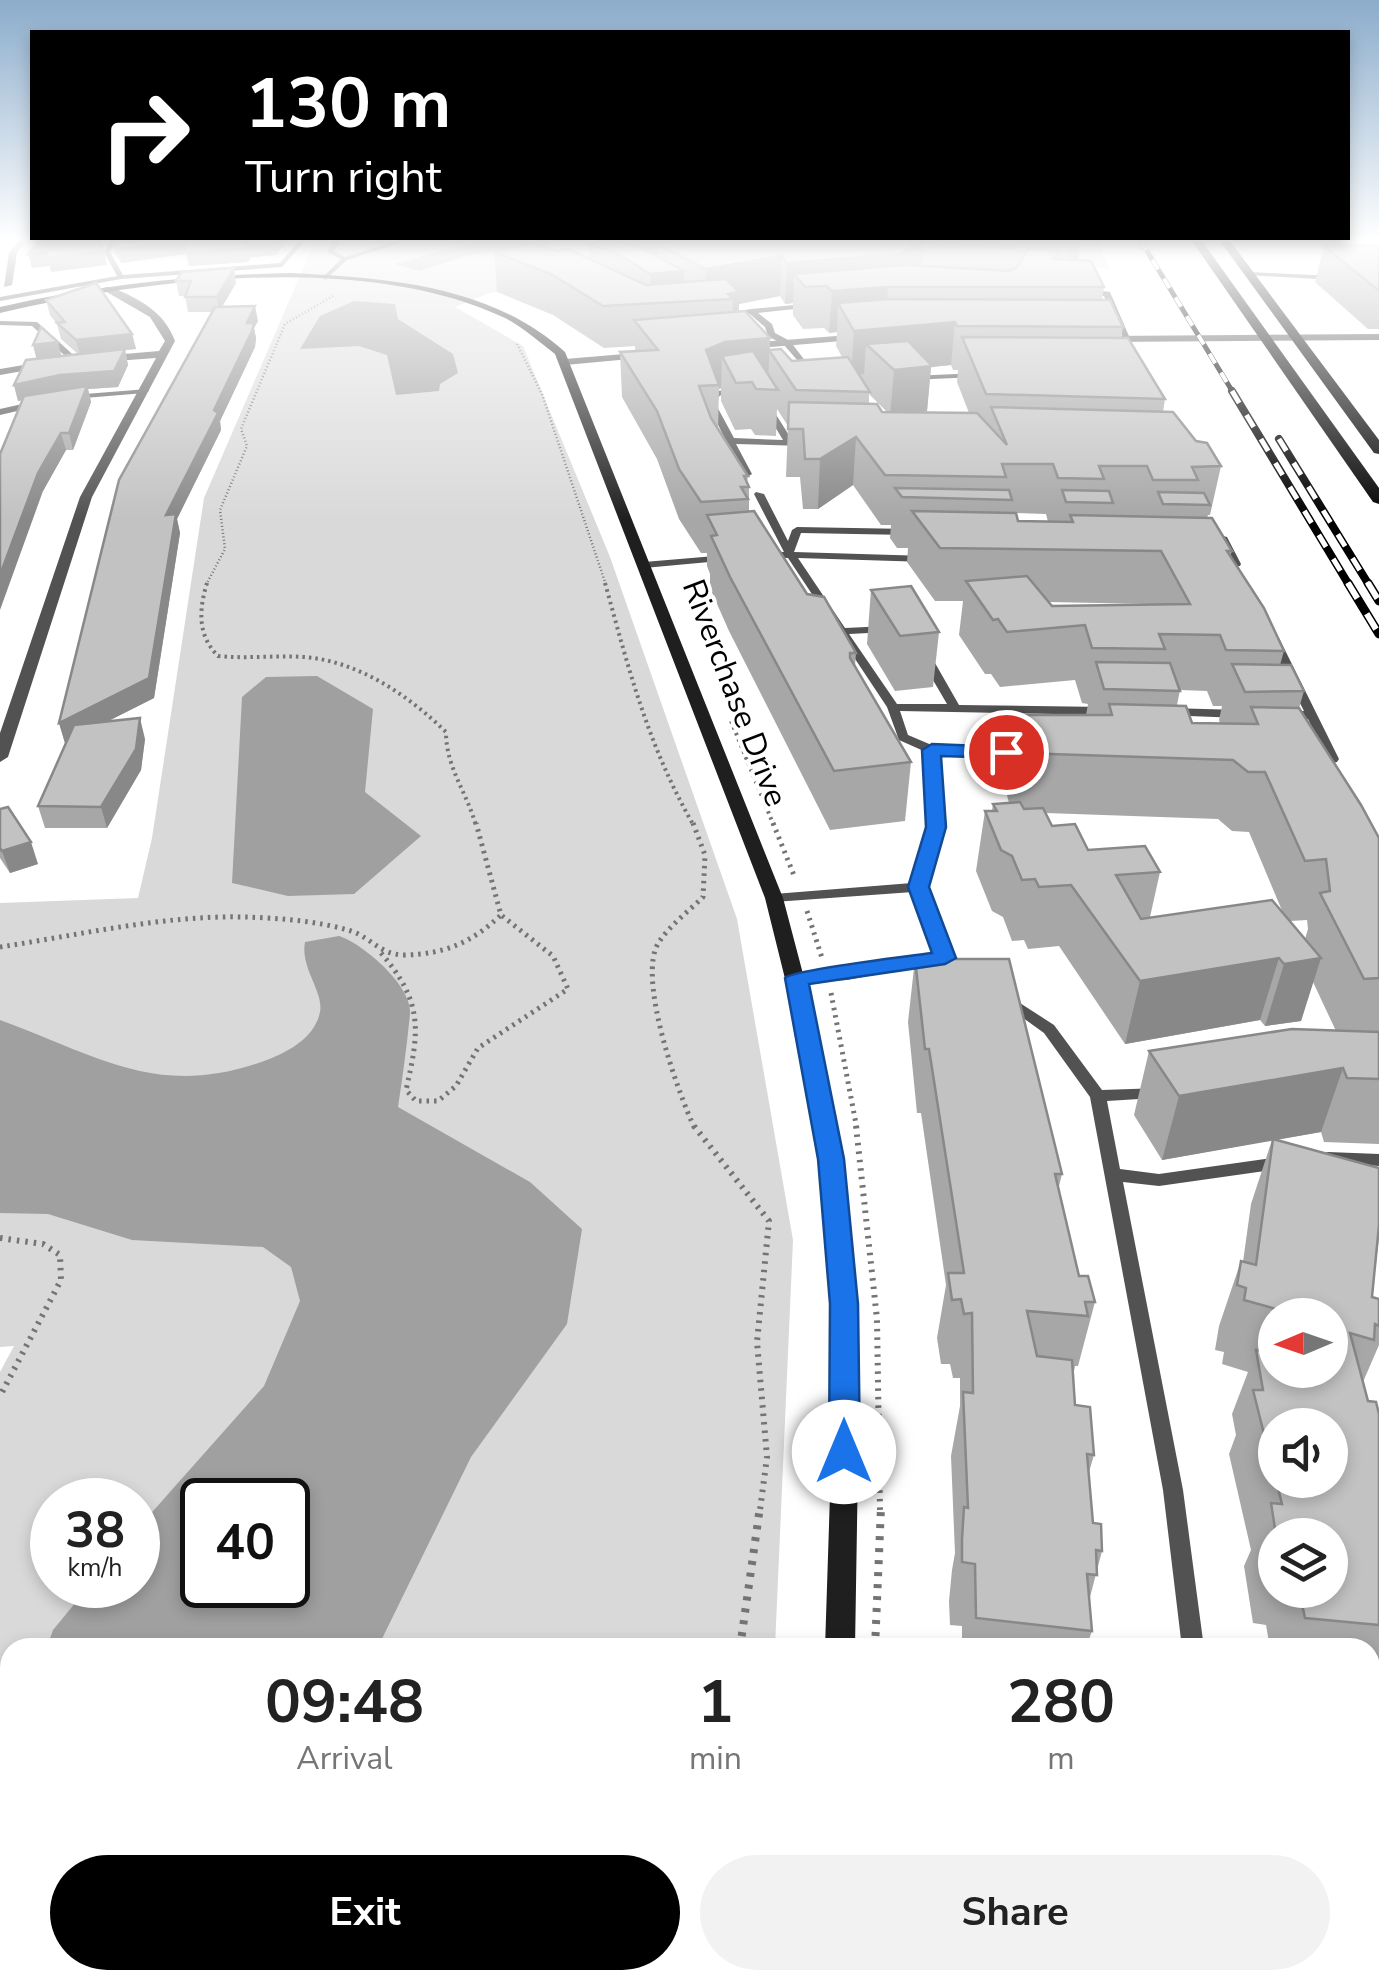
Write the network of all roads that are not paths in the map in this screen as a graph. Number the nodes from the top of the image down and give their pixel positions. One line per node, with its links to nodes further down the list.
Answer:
1 (45, 334): 19 (lane)
2 (168, 334): 18 (street)
3 (541, 334): 20 (street, Riverchase Drive)
4 (771, 334): 14 (lane)
5 (1126, 334): 11 (lane)
6 (1264, 334): 12 (main road)
7 (1293, 334): 13 (main road)
8 (886, 336): 14 (street)
9 (1379, 337): 13 (street)
10 (1089, 338): 11 (street)
11 (1128, 339): 12 (street); 21 (lane)
12 (1268, 340): 13 (street); 36 (main road)
13 (1299, 342): 15 (street); 33 (main road)
14 (787, 343): 16 (street); 25 (lane)
15 (1379, 346)
16 (728, 348)
17 (670, 353): 20 (street)
18 (165, 354): 19 (street); 26 (street)
19 (76, 361): 22 (street)
20 (565, 362): 43 (street, Riverchase Drive)
21 (1139, 363)
22 (0, 372)
23 (988, 375): 24 (lane)
24 (894, 379)
25 (800, 385)
26 (145, 390): 27 (lane); 58 (street)
27 (64, 398)
28 (50, 401): 29 (lane)
29 (0, 412)
30 (732, 442): 31 (lane); 31 (lane); 34 (lane)
31 (790, 442): 32 (lane)
32 (808, 443)
33 (1379, 450)
34 (747, 474)
35 (759, 494): 39 (lane)
36 (1379, 500)
37 (932, 532): 39 (lane)
38 (1202, 537): 42 (lane)
39 (789, 552): 40 (lane); 43 (lane); 46 (lane)
40 (945, 559)
41 (1197, 564): 42 (lane)
42 (1236, 564): 44 (lane)
43 (644, 565): 63 (street, Riverchase Drive)
44 (1244, 581)
45 (909, 628): 46 (lane)
46 (842, 631): 49 (lane)
47 (1270, 632): 55 (lane)
48 (918, 644): 50 (lane)
49 (892, 707): 50 (lane); 56 (lane)
50 (955, 708): 51 (lane)
51 (1114, 712)
52 (1153, 712): 53 (lane)
53 (1252, 714)
54 (1272, 714): 55 (lane)
55 (1312, 716): 60 (lane)
56 (932, 750): 57 (lane); 62 (lane)
57 (1042, 754)
58 (0, 758)
59 (1313, 758): 60 (lane)
60 (1333, 759): 61 (lane)
61 (1341, 774)
62 (918, 887): 63 (lane); 64 (lane)
63 (774, 898): 65 (street, Riverchase Drive)
64 (945, 958): 65 (lane); 66 (lane)
65 (796, 978): 72 (street, Riverchase Drive)
66 (975, 978)
67 (990, 988): 69 (lane)
68 (1175, 1091): 69 (lane)
69 (1098, 1096): 71 (lane)
70 (1379, 1160): 71 (lane)
71 (1111, 1174): 73 (lane)
72 (840, 1638)
73 (1192, 1638)

